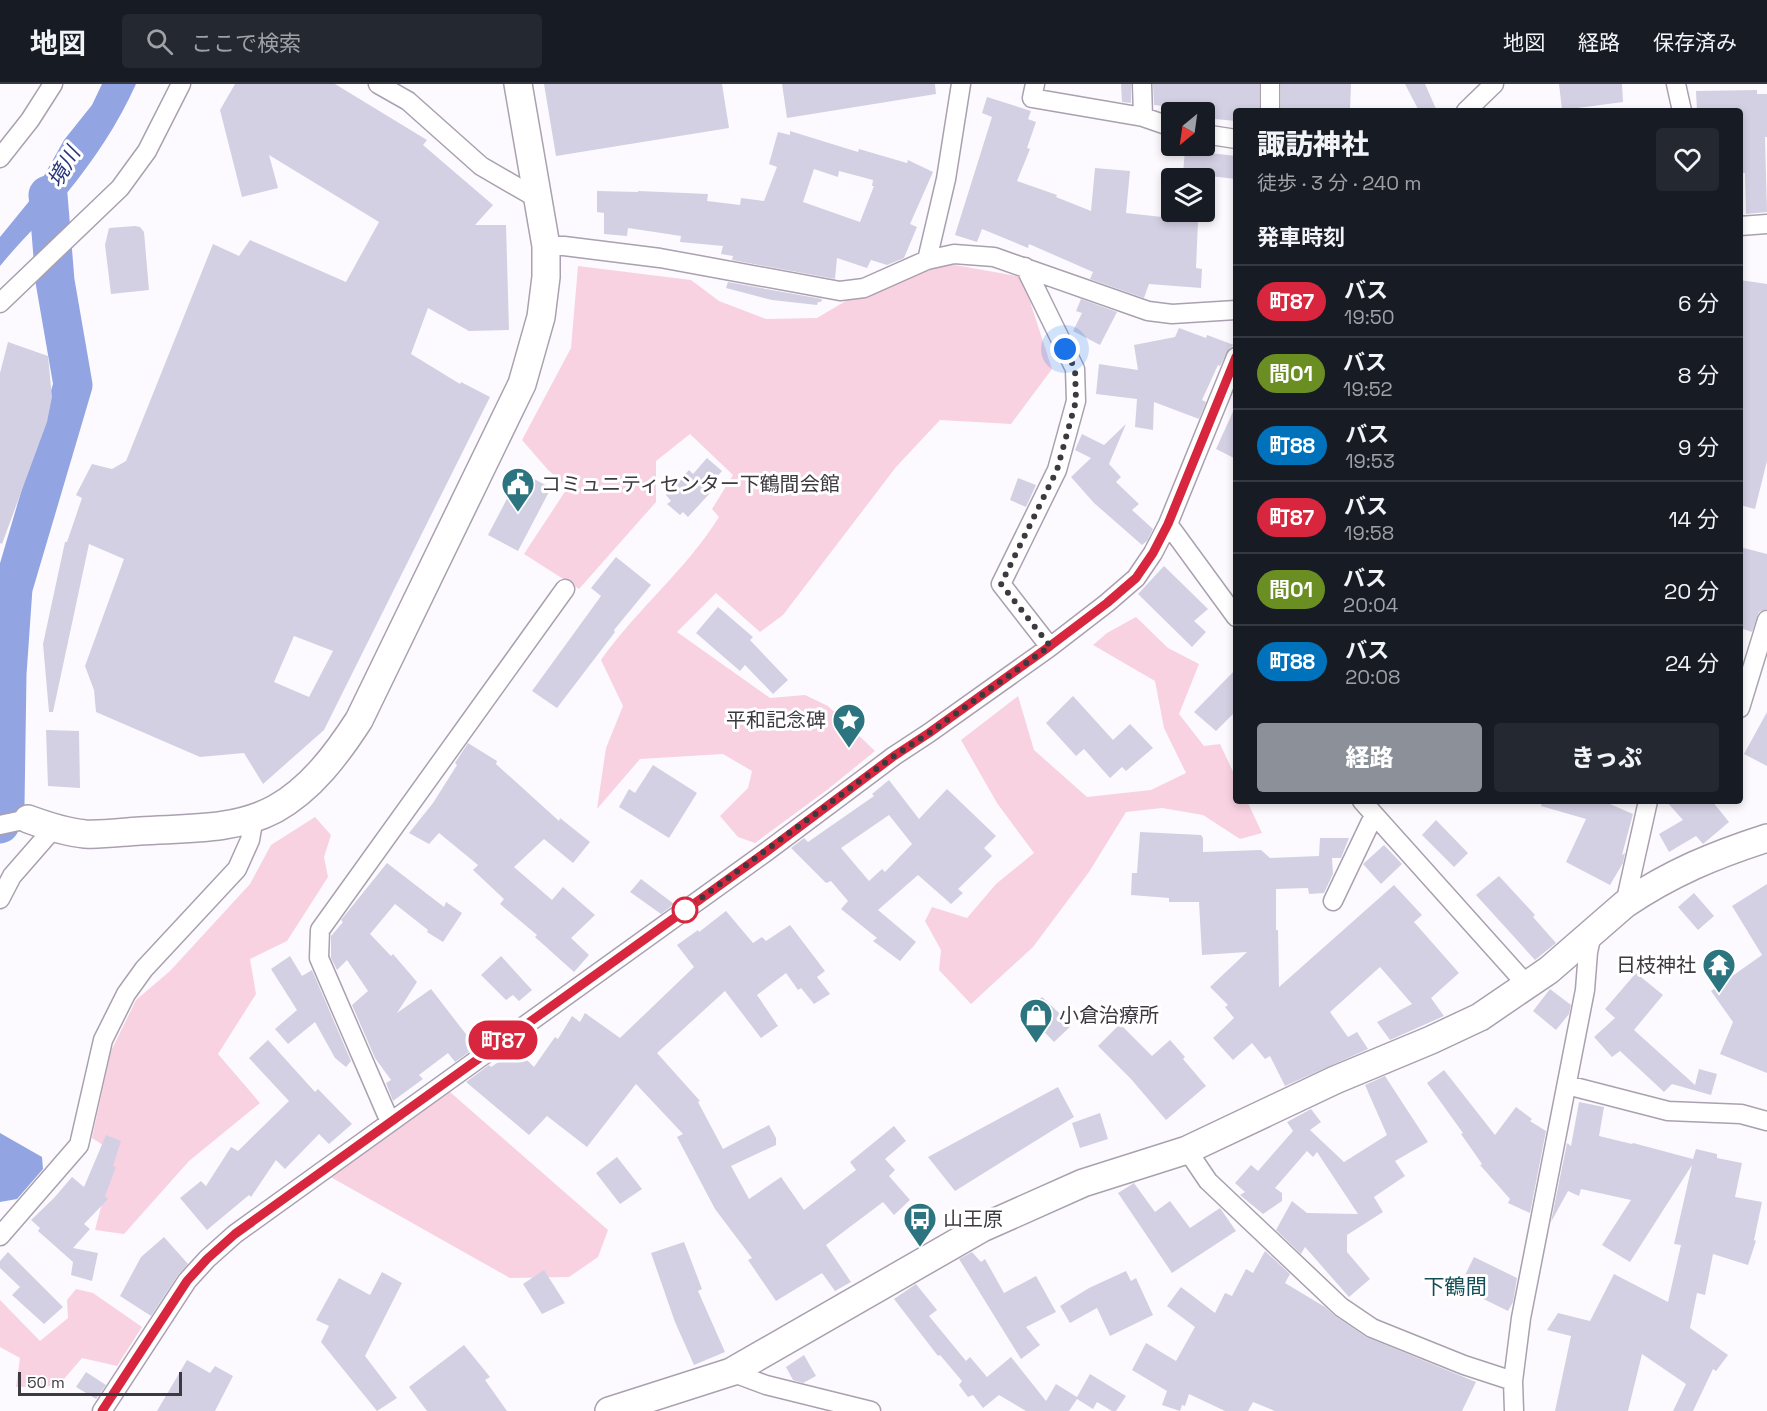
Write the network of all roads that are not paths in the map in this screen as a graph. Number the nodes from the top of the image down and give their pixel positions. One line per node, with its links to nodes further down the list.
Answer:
1 (53, 84): 18 (street)
2 (181, 84): 25 (street)
3 (378, 84): 19 (street)
4 (518, 84): 19 (street)
5 (961, 84): 23 (street)
6 (1035, 84): 14 (street)
7 (1142, 84): 14 (street)
8 (1270, 84): 11 (street)
9 (1494, 84): 12 (street)
10 (1676, 84): 13 (street)
11 (1270, 108)
12 (1469, 108)
13 (1681, 108)
14 (1143, 117): 15 (street)
15 (1161, 123)
16 (1215, 136): 17 (street)
17 (1233, 139)
18 (0, 159)
19 (538, 199): 22 (street)
20 (1767, 224): 21 (street)
21 (1743, 226)
22 (546, 246): 23 (street); 36 (street)
23 (927, 260): 24 (street)
24 (1025, 267): 26 (street); 32 (street)
25 (0, 303)
26 (1233, 310)
27 (1233, 364): 28 (street)
28 (1168, 524): 30 (street); 32 (street)
29 (565, 589): 48 (street)
30 (1233, 613)
31 (1767, 620): 33 (street)
32 (1050, 646): 48 (street)
33 (1743, 698)
34 (1647, 804): 43 (street)
35 (1368, 808): 42 (street); 45 (street)
36 (255, 818): 39 (street); 50 (street)
37 (28, 819): 38 (street); 39 (street)
38 (0, 825)
39 (53, 829): 41 (street)
40 (1767, 838): 43 (street)
41 (0, 899)
42 (1333, 901)
43 (1625, 904): 44 (street)
44 (1592, 934): 45 (street); 46 (street)
45 (1527, 985): 49 (street)
46 (1567, 1085): 47 (street); 52 (street)
47 (1767, 1121)
48 (390, 1122): 54 (street)
49 (1187, 1150): 51 (street); 52 (street)
50 (0, 1236)
51 (731, 1372): 53 (street); 55 (street)
52 (1513, 1381): 56 (street)
53 (626, 1408)
54 (102, 1411)
55 (871, 1411)
56 (1514, 1411)

